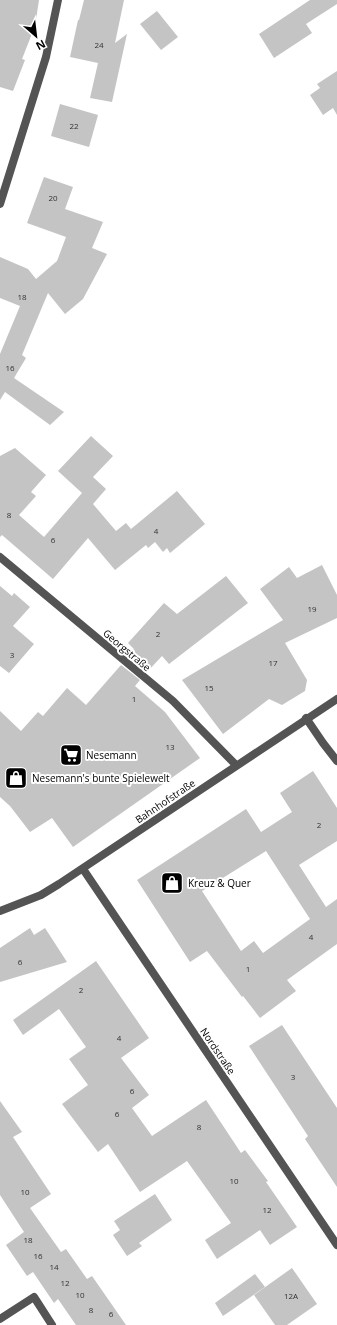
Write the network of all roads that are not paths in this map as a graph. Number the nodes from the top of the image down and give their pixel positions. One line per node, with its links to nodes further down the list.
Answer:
1 (58, 0): 2 (street)
2 (0, 204)
3 (0, 557): 7 (street, Georgstraße)
4 (337, 699): 5 (street, Bahnhofstraße)
5 (306, 718): 6 (street); 7 (street, Bahnhofstraße)
6 (337, 761)
7 (236, 765): 8 (street, Bahnhofstraße)
8 (83, 869): 9 (street, Bahnhofstraße); 10 (street, Nordstraße)
9 (0, 911)
10 (337, 1245)
11 (0, 1319): 12 (street)
12 (52, 1325)

